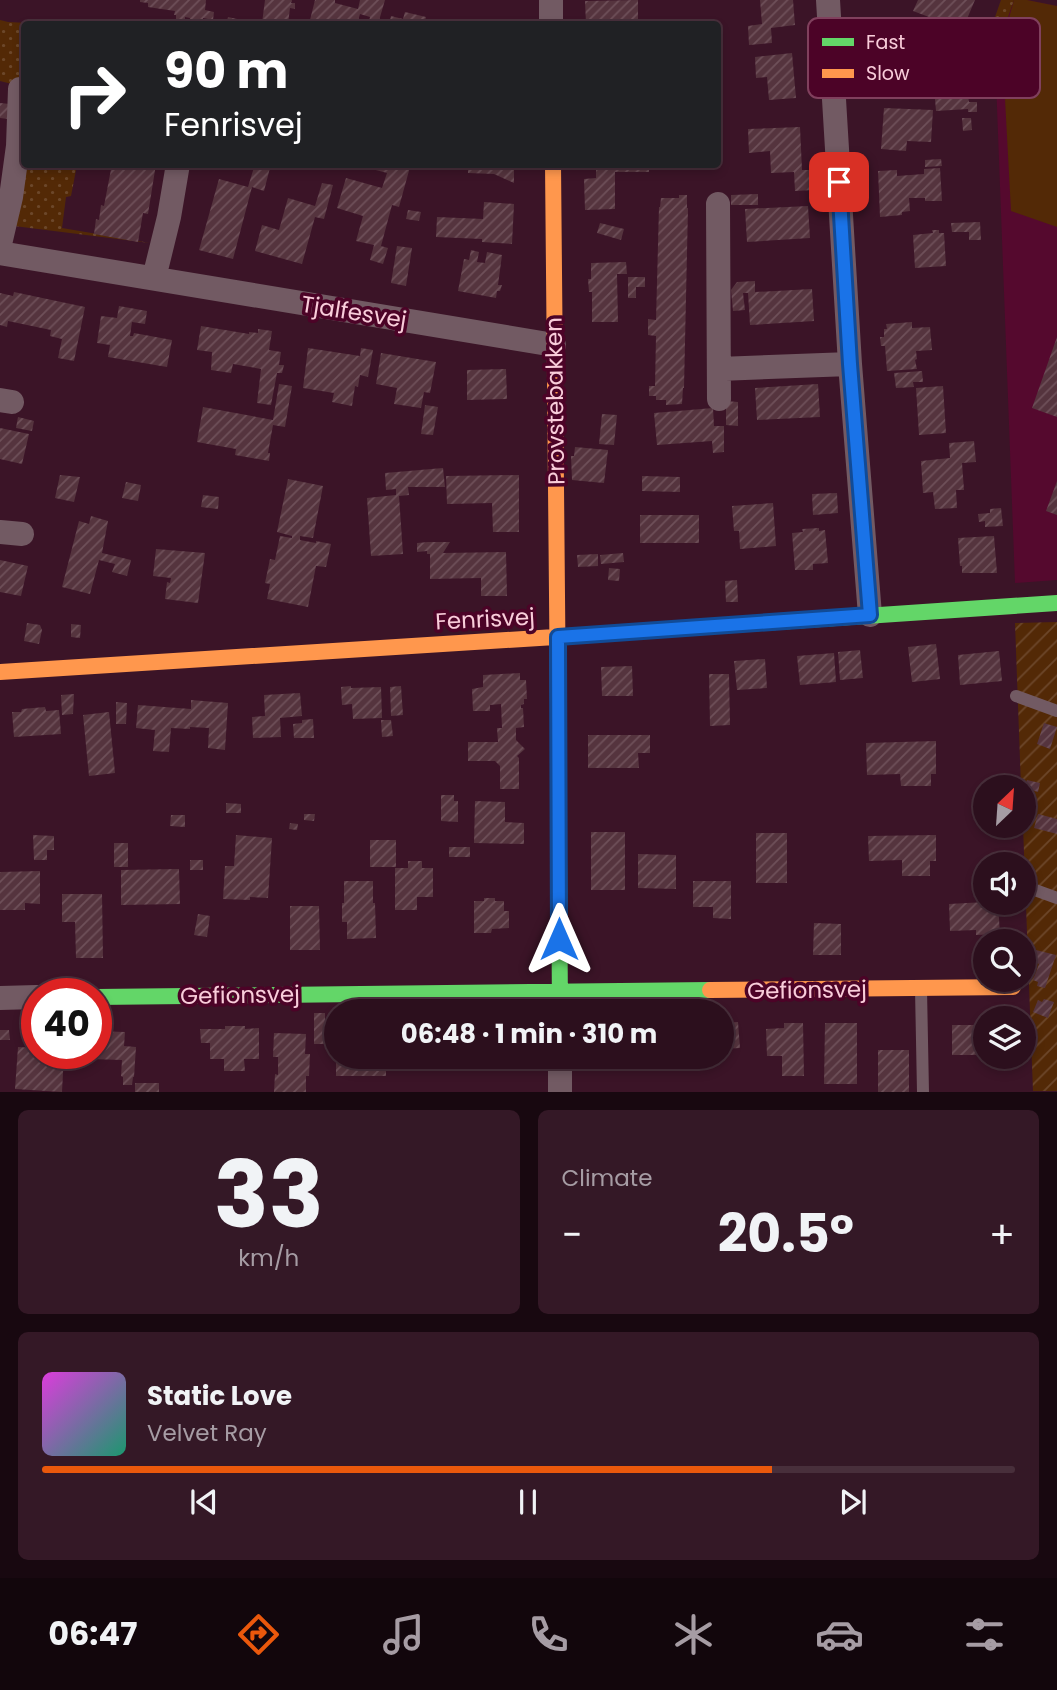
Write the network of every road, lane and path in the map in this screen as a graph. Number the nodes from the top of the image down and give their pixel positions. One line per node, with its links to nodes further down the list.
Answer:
1 (551, 0): 4 (street)
2 (828, 0): 3 (street)
3 (829, 18)
4 (551, 21)
5 (20, 89): 10 (street)
6 (834, 98): 14 (street)
7 (177, 168): 12 (street)
8 (552, 168): 13 (street, Provstebakken)
9 (718, 204): 15 (street)
10 (0, 244)
11 (0, 253): 12 (street, Tjalfesvej)
12 (154, 278): 13 (street, Tjalfesvej)
13 (554, 345): 19 (street, Provstebakken)
14 (850, 364): 15 (street); 18 (street)
15 (719, 369): 16 (street)
16 (719, 399)
17 (1057, 603): 18 (street, Fenrisvej)
18 (870, 615): 19 (street, Fenrisvej)
19 (558, 637): 20 (street, Fenrisvej); 27 (street, Provstebakken)
20 (0, 672)
21 (1016, 696): 22 (lane)
22 (1057, 711)
23 (1036, 890): 24 (lane)
24 (1057, 898)
25 (973, 988): 26 (street, Gefionsvej)
26 (921, 989): 27 (street, Gefionsvej); 34 (lane)
27 (560, 992): 28 (street, Gefionsvej); 31 (street, Provstebakken)
28 (112, 997)
29 (0, 998): 30 (street)
30 (21, 998)
31 (560, 999)
32 (560, 1069): 33 (street)
33 (560, 1091)
34 (923, 1091)

